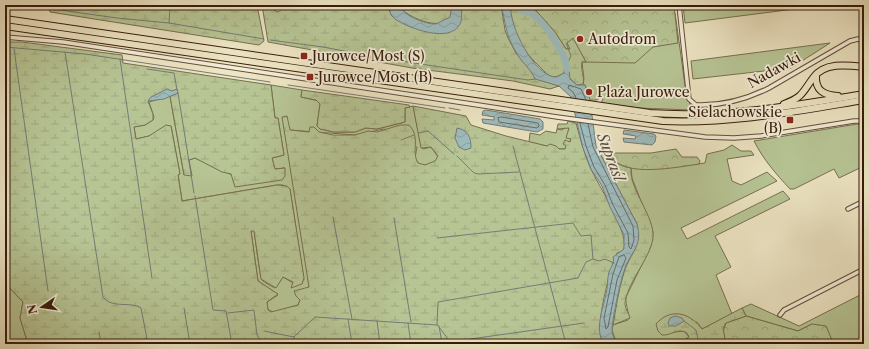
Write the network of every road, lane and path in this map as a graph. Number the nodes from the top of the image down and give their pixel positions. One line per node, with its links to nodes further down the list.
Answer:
1 (679, 5): 5 (street, Nadawki)
2 (5, 19): 13 (highway)
3 (5, 26): 13 (highway)
4 (5, 37): 16 (street)
5 (864, 40)
6 (864, 63): 7 (highway)
7 (854, 66): 8 (highway); 9 (highway)
8 (864, 67)
9 (816, 74): 11 (highway); 14 (highway)
10 (864, 94): 11 (highway)
11 (850, 96): 14 (highway)
12 (864, 100): 15 (highway)
13 (554, 103): 15 (highway)
14 (768, 109): 15 (highway)
15 (606, 111)
16 (864, 121)
17 (864, 201): 18 (street)
18 (848, 209)
19 (864, 269): 20 (street)
20 (780, 315)

